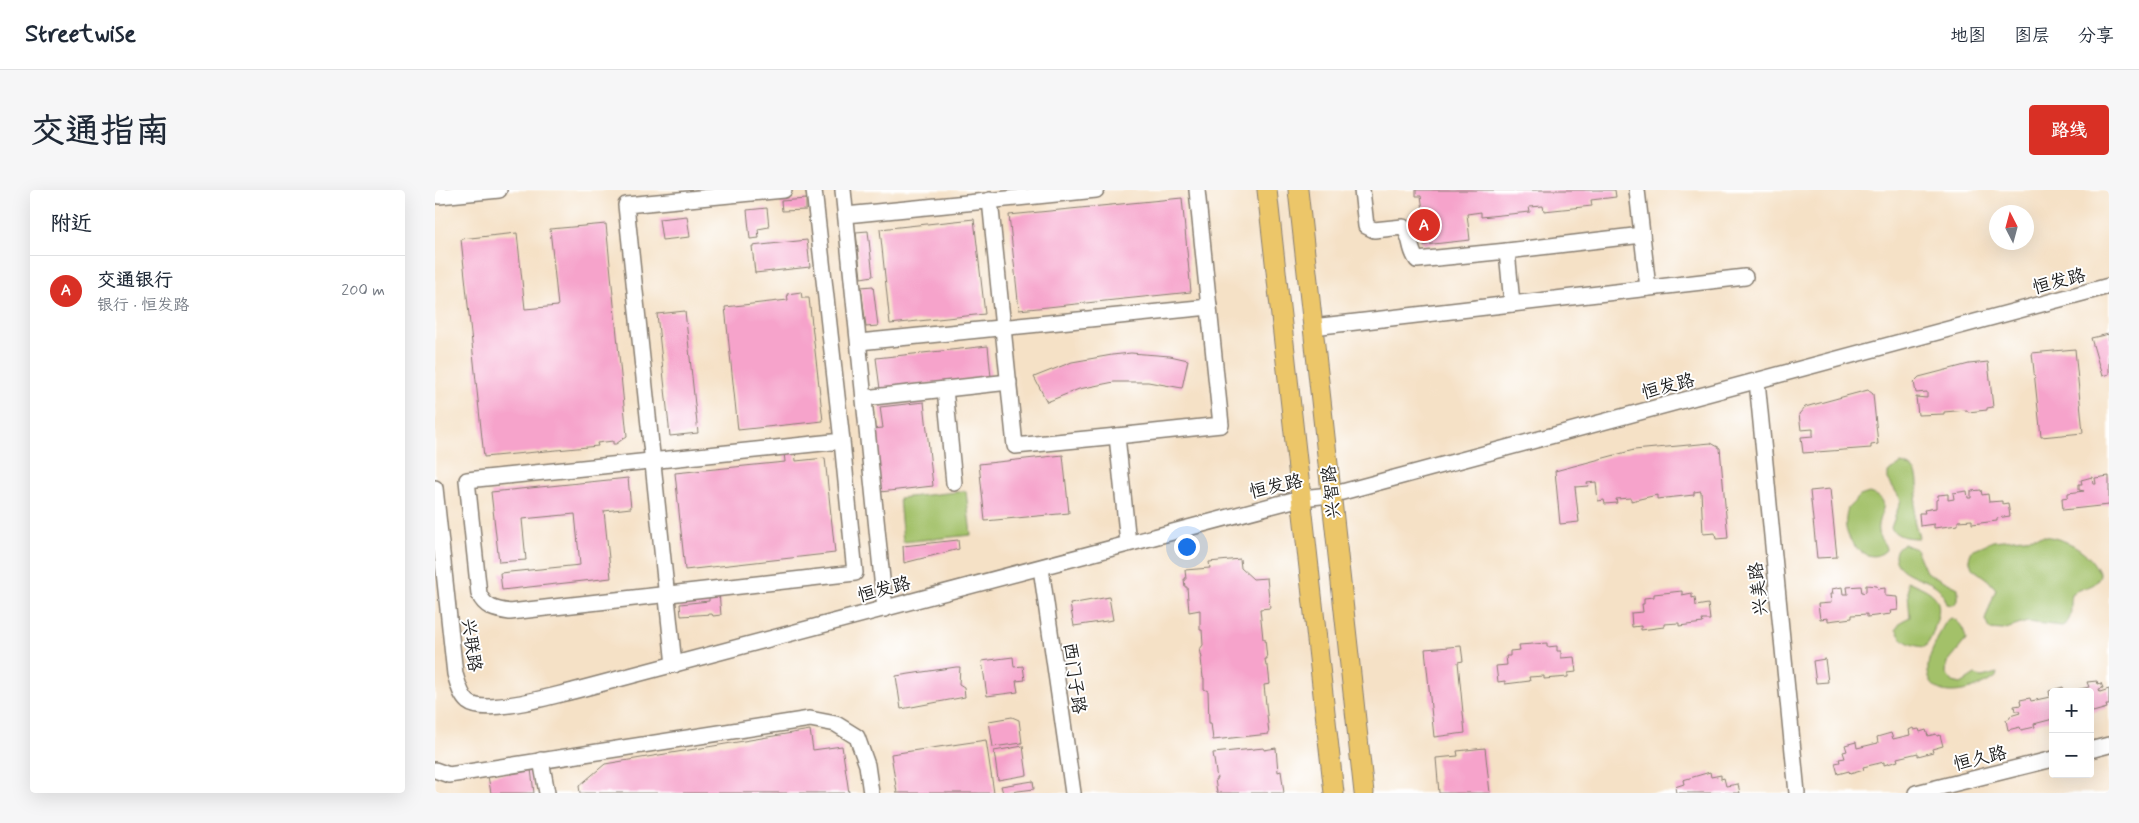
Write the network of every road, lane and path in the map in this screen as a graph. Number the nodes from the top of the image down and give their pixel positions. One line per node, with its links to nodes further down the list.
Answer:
1 (438, 190): 2 (street)
2 (499, 190)
3 (784, 190): 31 (street)
4 (814, 190): 30 (street)
5 (843, 190): 14 (street)
6 (1096, 190): 12 (street)
7 (1197, 190): 21 (street)
8 (1267, 190): 35 (main road, 兴智路)
9 (1298, 190): 22 (main road, 兴智路)
10 (1362, 190): 16 (street)
11 (1637, 190): 15 (street)
12 (1020, 194): 13 (street)
13 (991, 200): 14 (street); 23 (street)
14 (846, 215): 24 (street)
15 (1642, 236): 16 (street); 19 (street)
16 (1507, 251): 20 (street)
17 (1745, 277): 19 (street)
18 (2109, 286): 25 (street, 恒发路)
19 (1648, 288): 20 (street)
20 (1512, 304): 22 (street)
21 (1209, 307): 23 (street); 29 (street)
22 (1313, 327): 34 (main road, 兴智路)
23 (1003, 328): 24 (street); 26 (street)
24 (859, 342): 28 (street)
25 (1757, 381): 34 (street, 恒发路); 52 (street, 兴美路)
26 (1009, 382): 27 (street); 29 (street)
27 (945, 389): 28 (street); 32 (street)
28 (864, 398): 39 (street)
29 (1117, 436): 36 (street)
30 (842, 441): 31 (street); 38 (street)
31 (652, 462): 38 (street); 38 (street)
32 (954, 482)
33 (435, 488): 41 (street, 兴联路)
34 (1331, 495): 35 (street, 恒发路); 51 (main road, 兴智路)
35 (1301, 498): 36 (street, 恒发路); 50 (main road, 兴智路)
36 (1128, 543): 37 (street, 恒发路)
37 (1041, 568): 39 (street, 恒发路); 49 (street, 西门子路)
38 (666, 594): 40 (street)
39 (885, 608): 40 (street, 恒发路)
40 (673, 665): 41 (street, 恒发路)
41 (479, 708)
42 (2109, 745): 43 (street)
43 (2094, 749)
44 (541, 760): 46 (street); 47 (street); 48 (street)
45 (2049, 760): 53 (street, 恒久路)
46 (435, 770)
47 (547, 793)
48 (871, 793)
49 (1073, 793)
50 (1334, 793)
51 (1364, 793)
52 (1797, 793)
53 (1917, 793)

